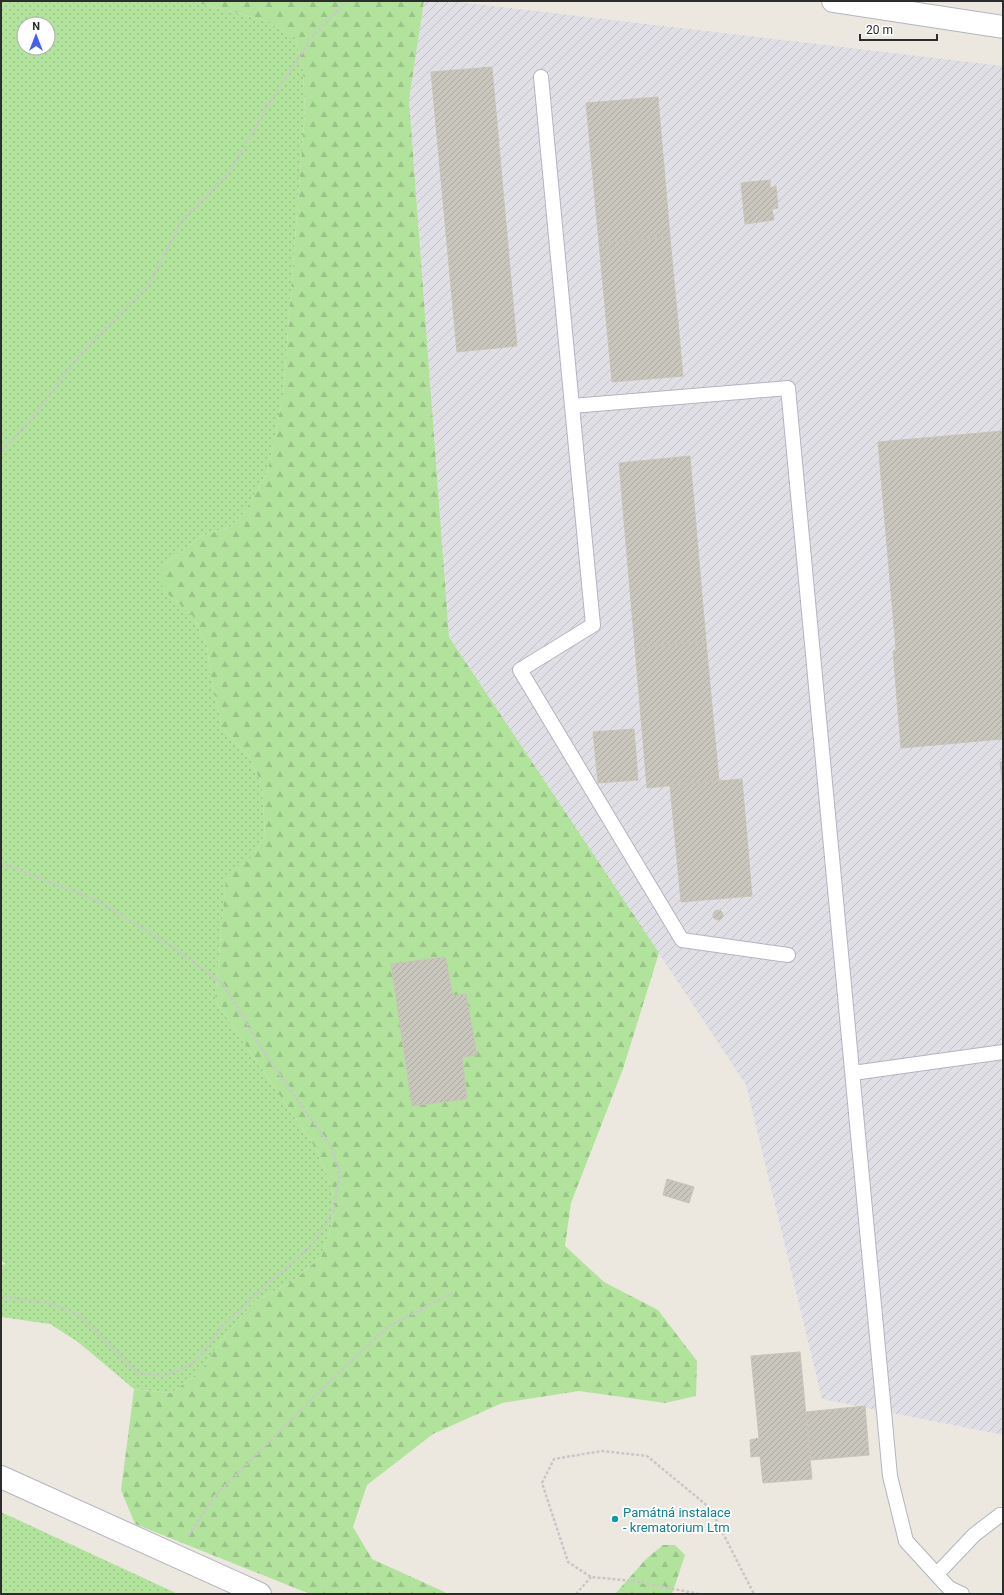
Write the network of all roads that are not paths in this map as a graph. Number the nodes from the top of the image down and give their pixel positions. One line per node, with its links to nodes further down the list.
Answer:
1 (833, 1): 2 (street)
2 (1003, 27)
3 (541, 77): 4 (lane)
4 (572, 406): 5 (lane); 7 (lane)
5 (788, 955)
6 (1003, 1052): 7 (lane)
7 (853, 1073): 10 (lane)
8 (1, 1477): 11 (street)
9 (1003, 1516): 10 (lane)
10 (937, 1574): 12 (lane)
11 (260, 1594)
12 (962, 1594)

